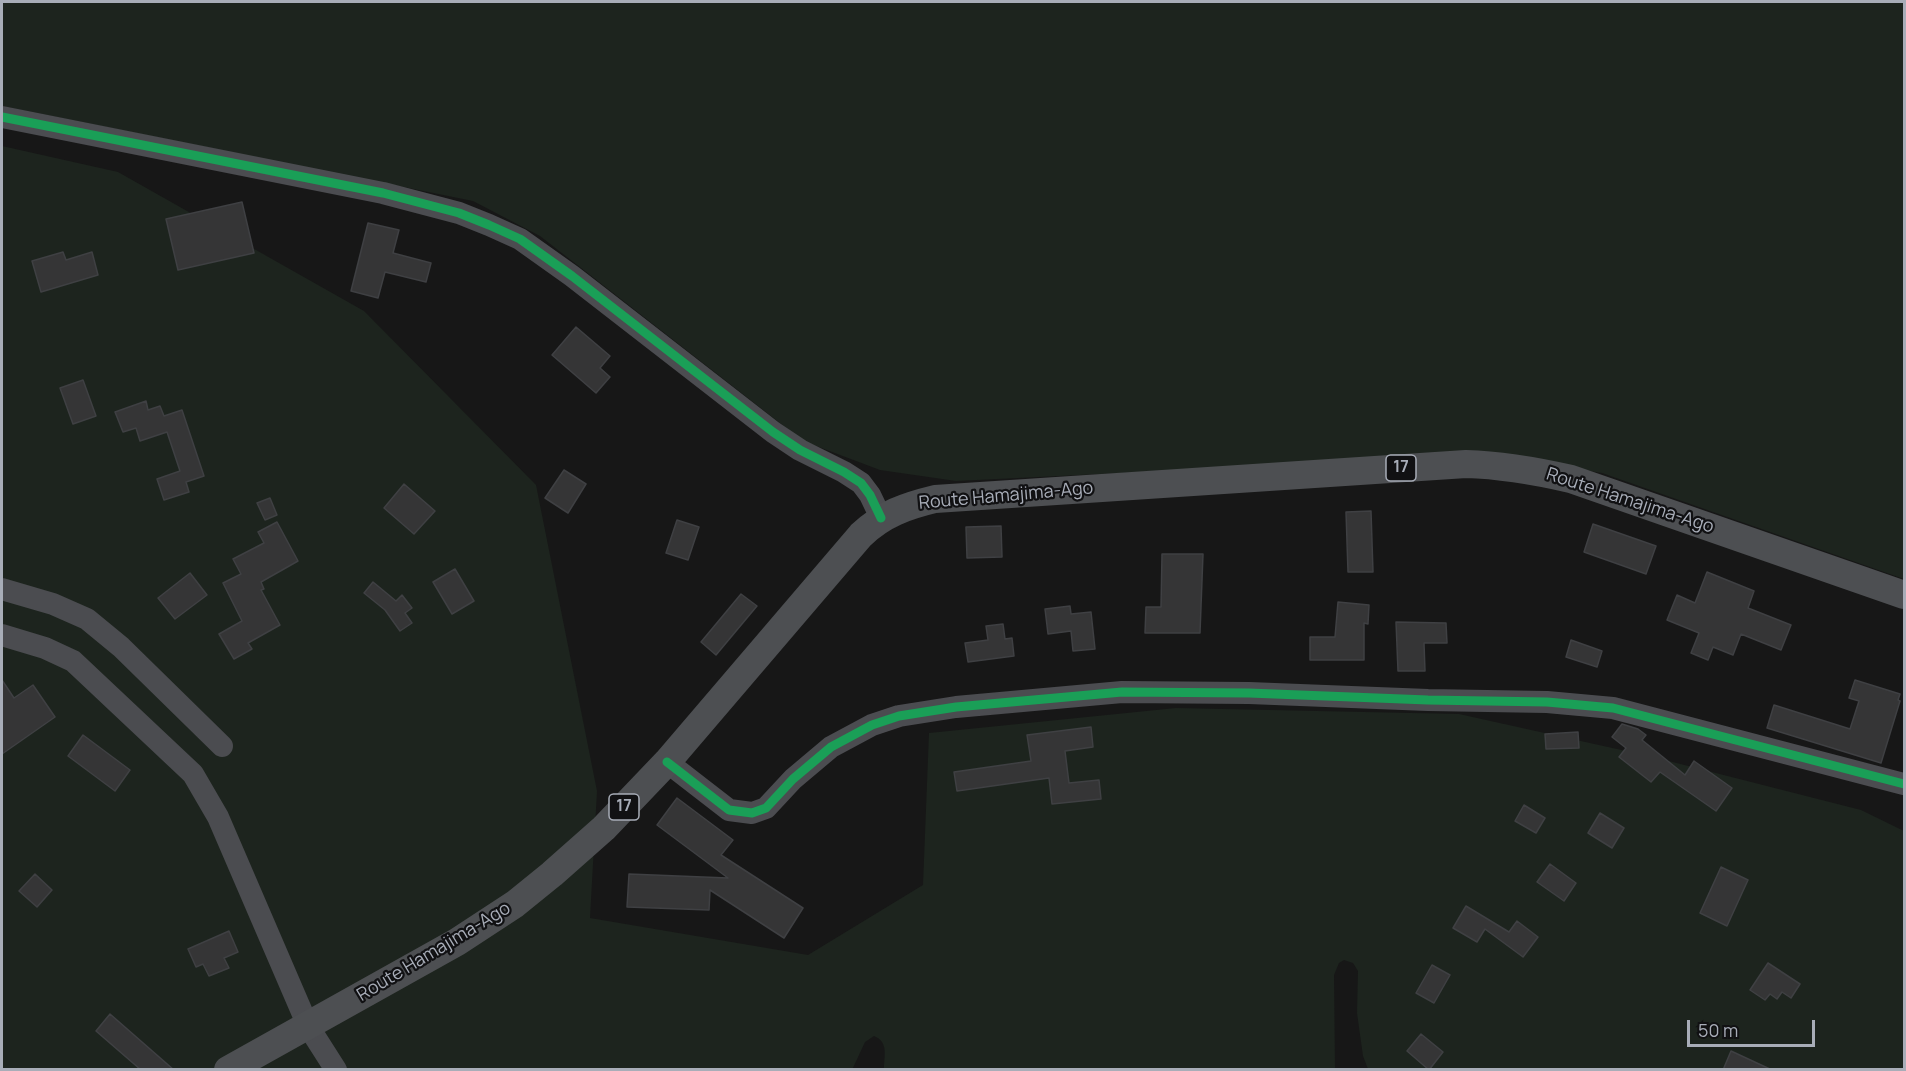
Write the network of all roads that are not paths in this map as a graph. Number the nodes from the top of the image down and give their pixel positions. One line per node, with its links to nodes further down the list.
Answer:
1 (2, 117): 2 (street)
2 (881, 518): 4 (main road, Route Hamajima-Ago / 17); 7 (main road, Route Hamajima-Ago / 17)
3 (2, 589): 6 (street)
4 (1905, 595)
5 (2, 635): 9 (street)
6 (222, 746)
7 (667, 762): 8 (street); 9 (main road, Route Hamajima-Ago / 17)
8 (1905, 784)
9 (308, 1026): 10 (main road, Route Hamajima-Ago / 17); 11 (street)
10 (228, 1070)
11 (336, 1070)

